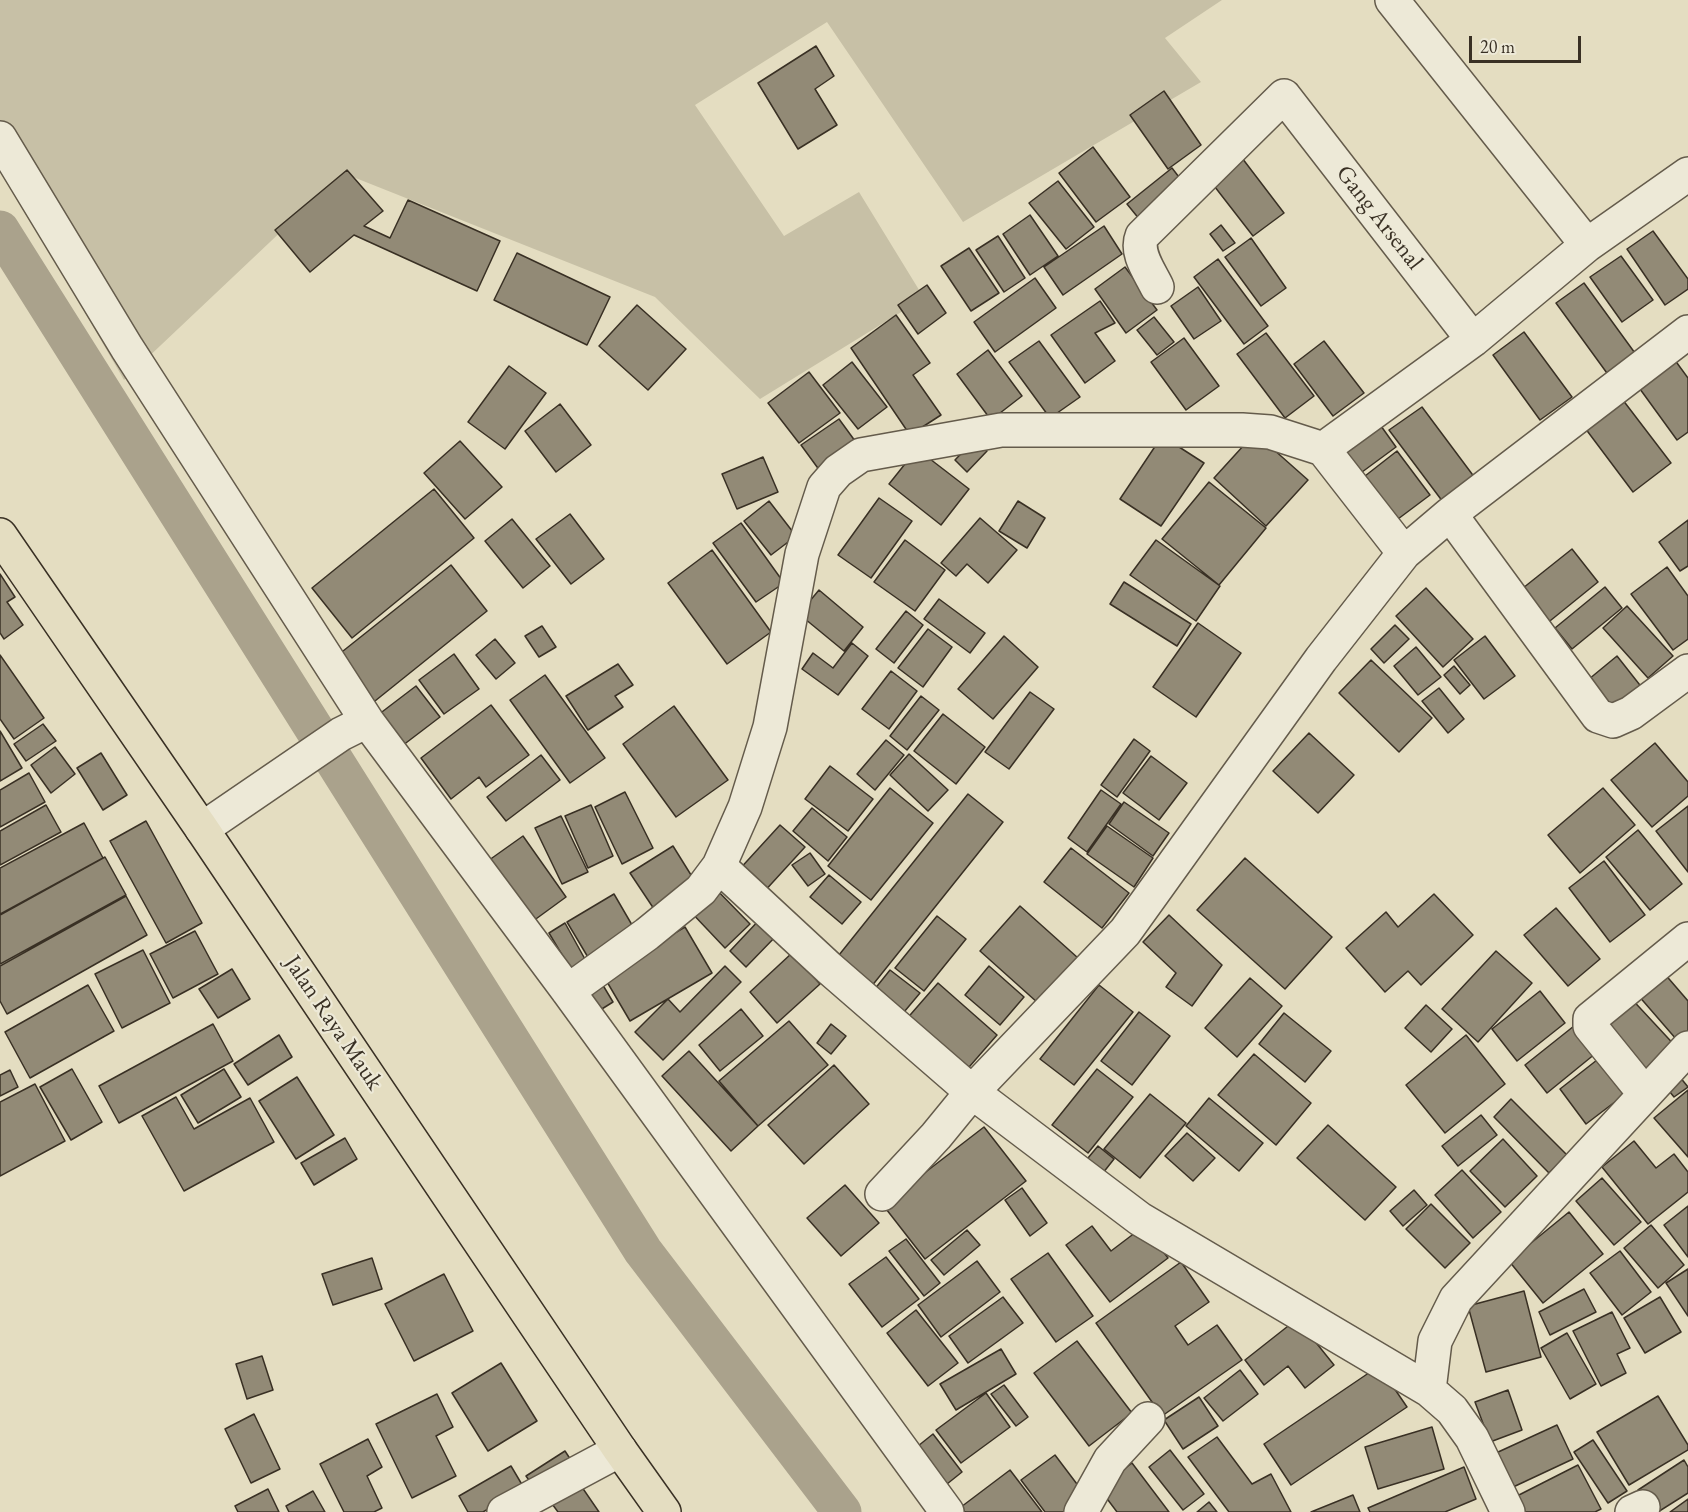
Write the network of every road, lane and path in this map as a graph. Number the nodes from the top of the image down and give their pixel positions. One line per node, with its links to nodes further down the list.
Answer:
1 (1392, 0): 4 (street)
2 (0, 138): 13 (street)
3 (1688, 174): 4 (street)
4 (1587, 245): 7 (street)
5 (1157, 287): 7 (street, Gang Arsenal)
6 (1688, 332): 9 (street)
7 (1473, 340): 8 (street)
8 (1323, 449): 11 (street); 15 (street)
9 (1450, 514): 11 (street); 12 (street)
10 (0, 534): 14 (main road, Jalan Raya Mauk)
11 (1404, 553): 19 (street)
12 (1688, 671)
13 (354, 728): 14 (street); 17 (street)
14 (202, 829): 24 (main road, Jalan Raya Mauk)
15 (719, 866): 17 (street); 19 (street)
16 (1688, 939): 20 (street)
17 (568, 991): 27 (street)
18 (1688, 1048): 20 (street)
19 (972, 1092): 21 (street); 22 (street)
20 (1645, 1094): 22 (street)
21 (882, 1194)
22 (1429, 1390): 29 (street)
23 (1148, 1419): 28 (street)
24 (620, 1450): 25 (street); 26 (main road, Jalan Raya Mauk)
25 (504, 1512)
26 (664, 1512)
27 (947, 1512)
28 (1081, 1512)
29 (1508, 1512)

